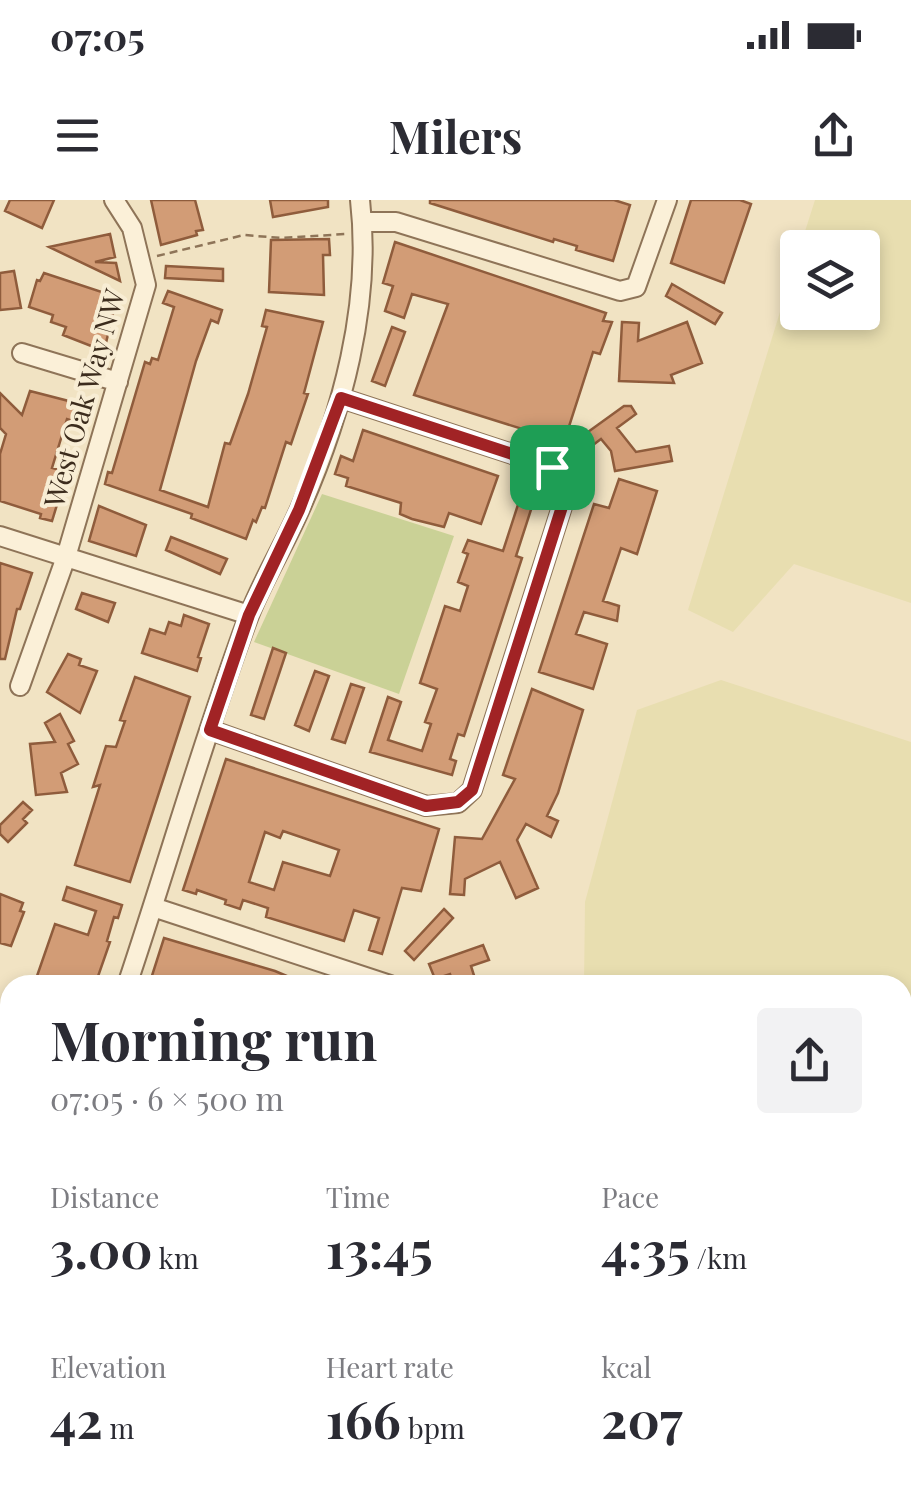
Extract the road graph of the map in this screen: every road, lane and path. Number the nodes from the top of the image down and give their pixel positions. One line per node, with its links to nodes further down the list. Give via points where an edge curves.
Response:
1 (114, 200): 5 (street, West Oak Way NW)
2 (360, 200): 4 (street)
3 (667, 200): 4 (street, via 636,286 620,291 396,222)
4 (363, 222): 5 (path, via 348,234 244,234); 8 (street)
5 (141, 260): 7 (street, West Oak Way NW, via 146,286)
6 (22, 352): 7 (street)
7 (118, 382): 10 (street, West Oak Way NW)
8 (341, 398): 11 (street, via 299,510); 13 (street, via 552,467 564,477 567,491 472,790 458,802 426,806)
9 (0, 536): 10 (street)
10 (66, 556): 11 (street); 12 (street, West Oak Way NW)
11 (249, 615): 13 (street)
12 (20, 686)
13 (210, 730): 14 (street)
14 (153, 908): 15 (street); 16 (street)
15 (130, 975)
16 (359, 975)

